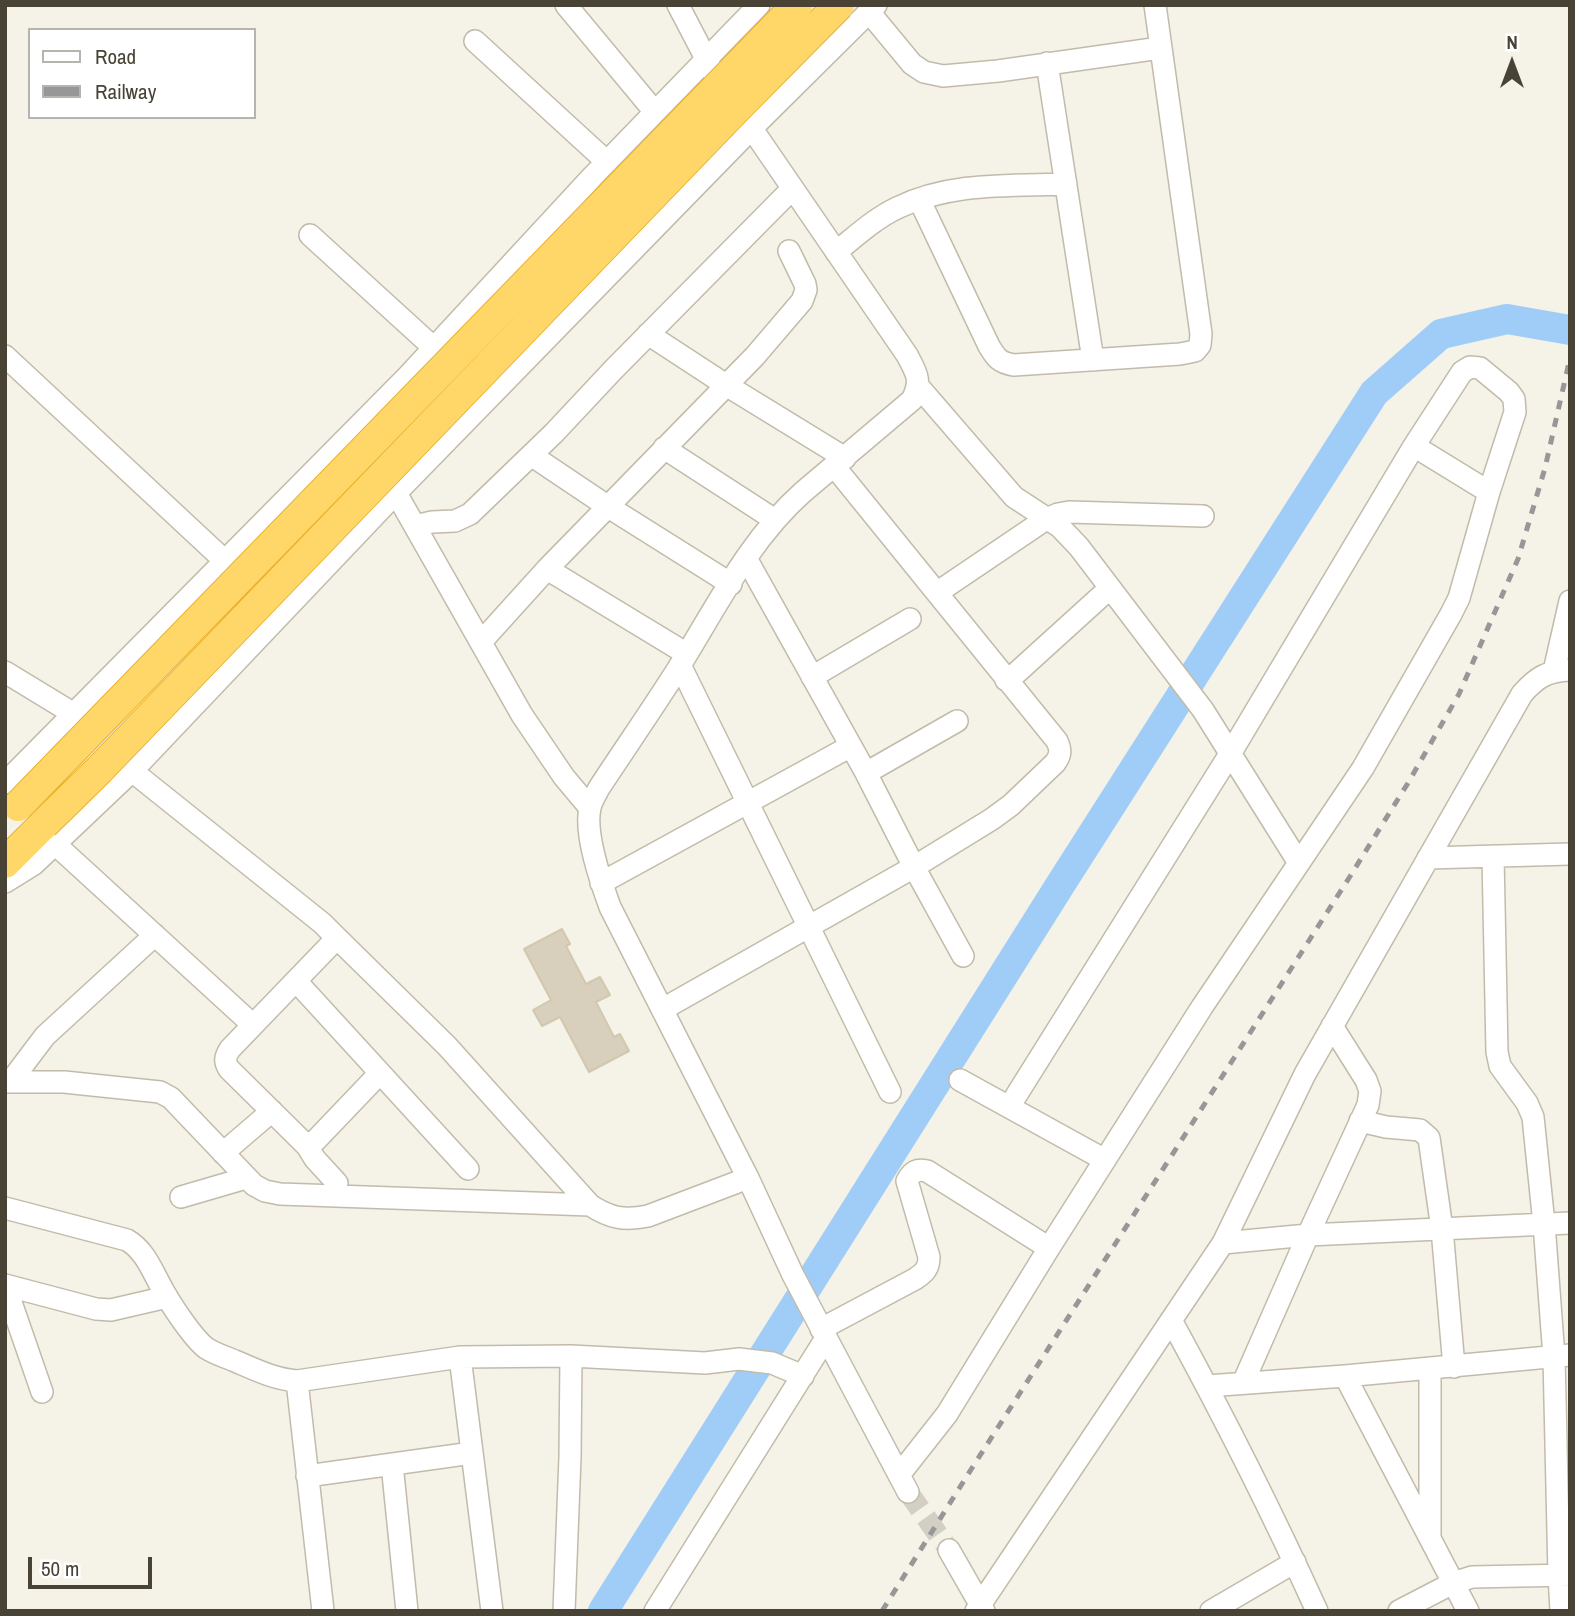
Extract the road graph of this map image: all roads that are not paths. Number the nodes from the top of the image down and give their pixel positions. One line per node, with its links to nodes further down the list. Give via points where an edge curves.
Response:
1 (566, 5): 12 (street)
2 (678, 5): 10 (street)
3 (759, 5): 10 (street)
4 (797, 5): 58 (highway, bridge)
5 (839, 5): 61 (highway, bridge, via 99,770)
6 (1155, 5): 9 (street)
7 (873, 9): 11 (street, via 912,64 924,72 943,76); 13 (street)
8 (475, 41): 14 (street)
9 (1160, 48): 11 (street); 24 (street, via 1200,345 1180,354)
10 (706, 59): 12 (street); 13 (street)
11 (1047, 63): 15 (street)
12 (655, 112): 14 (street)
13 (751, 129): 16 (street); 32 (street)
14 (607, 162): 22 (street)
15 (1066, 184): 17 (street, via 964,187); 24 (street)
16 (792, 189): 20 (street); 21 (street)
17 (919, 199): 20 (street, via 895,208); 24 (street, via 998,359 1014,365)
18 (310, 235): 22 (street)
19 (789, 251): 25 (street, via 805,284 804,297)
20 (836, 253): 26 (street, via 907,355)
21 (648, 334): 25 (street); 29 (street)
22 (434, 348): 39 (street)
23 (5, 356): 39 (street)
24 (1093, 360)
25 (726, 385): 28 (street); 30 (street)
26 (919, 387): 30 (street, via 912,400); 35 (street, via 1014,497)
27 (1414, 446): 31 (street); 31 (street, via 1462,372 1480,368 1509,392 1515,412); 55 (street)
28 (664, 448): 33 (street); 36 (street)
29 (531, 455): 33 (street); 37 (street, via 470,514 455,521)
30 (840, 462): 36 (street); 43 (street)
31 (1489, 492): 66 (street, via 1451,614 1374,750)
32 (396, 493): 37 (street); 56 (street)
33 (607, 506): 40 (street); 41 (street)
34 (1203, 516): 35 (street, via 1069,512)
35 (1046, 519): 42 (street, via 1069,535); 43 (street)
36 (775, 520): 38 (street)
37 (415, 526): 46 (street)
38 (746, 558): 41 (street); 50 (street)
39 (225, 561): 52 (street)
40 (547, 569): 46 (street); 47 (street)
41 (731, 584): 47 (street)
42 (1110, 588): 51 (street); 55 (street, via 1196,700)
43 (938, 592): 51 (street)
44 (1570, 601): 48 (street)
45 (911, 620): 50 (street)
46 (481, 642): 60 (street, via 522,715)
47 (684, 660): 59 (street); 60 (street)
48 (1562, 670): 64 (street, via 1535,680 1522,694)
49 (5, 672): 52 (street)
50 (812, 677): 54 (street)
51 (1006, 680): 67 (street, via 1057,741 1060,756 1011,805)
52 (74, 714): 58 (street)
53 (957, 722): 57 (street)
54 (851, 746): 57 (street); 59 (street)
55 (1230, 754): 66 (street); 82 (street)
56 (132, 771): 61 (street); 72 (street)
57 (866, 773): 67 (street)
58 (10, 803)
59 (747, 804): 69 (street); 70 (street)
60 (590, 808): 69 (street, via 588,829)
61 (50, 834): 65 (highway); 68 (street, via 34,864); 71 (street)
62 (1570, 854): 63 (street)
63 (1493, 856): 64 (street); 96 (street, via 1497,1052 1500,1066 1533,1118)
64 (1428, 858): 77 (street)
65 (5, 863)
66 (1299, 863): 87 (street)
67 (914, 867): 70 (street); 73 (street)
68 (5, 882)
69 (601, 883): 75 (street)
70 (808, 927): 75 (street); 81 (street)
71 (155, 935): 76 (street); 80 (street, via 46,1037)
72 (337, 938): 74 (street); 93 (street, via 447,1046)
73 (963, 956)
74 (296, 981): 76 (street); 78 (street)
75 (663, 1009): 90 (street)
76 (253, 1025): 83 (street, via 230,1049 225,1062)
77 (1332, 1027): 84 (street, via 1370,1091); 99 (street)
78 (380, 1073): 85 (street); 88 (street)
79 (960, 1080): 82 (street)
80 (8, 1082): 86 (street, via 64,1082 160,1092)
81 (890, 1092)
82 (1009, 1107): 87 (street)
83 (272, 1111): 85 (street); 86 (street)
84 (1360, 1121): 97 (street, via 1420,1130 1429,1138); 98 (street)
85 (307, 1146): 91 (street)
86 (223, 1153): 89 (street)
87 (1105, 1160): 100 (street)
88 (468, 1169)
89 (246, 1178): 92 (street); 93 (street, via 265,1191 280,1194)
90 (748, 1178): 93 (street, via 631,1219 605,1215); 104 (street)
91 (337, 1183)
92 (181, 1196)
93 (590, 1205)
94 (5, 1208): 102 (street, via 127,1240 142,1253)
95 (1570, 1223): 96 (street)
96 (1544, 1224): 97 (street); 106 (street)
97 (1442, 1230): 98 (street); 108 (street)
98 (1308, 1235): 99 (street); 113 (street)
99 (1223, 1243): 103 (street)
100 (1049, 1248): 104 (street, via 918,1169 907,1181 929,1266 915,1279); 104 (street, via 904,1484)
101 (5, 1285): 102 (street, via 96,1309); 115 (street)
102 (167, 1297): 112 (street, via 206,1348 270,1376)
103 (1171, 1320): 114 (street); 124 (street)
104 (820, 1326): 110 (street)
105 (571, 1356): 107 (street); 110 (street, via 705,1363 739,1359 772,1363); 128 (street)
106 (1562, 1356): 108 (street); 122 (street)
107 (460, 1357): 112 (street); 116 (street)
108 (1454, 1367): 109 (street)
109 (1430, 1369): 111 (street); 119 (street)
110 (803, 1376): 129 (street)
111 (1345, 1376): 113 (street); 119 (street)
112 (297, 1381): 118 (street)
113 (1244, 1384): 114 (street)
114 (1207, 1386): 121 (street)
115 (42, 1391)
116 (472, 1453): 117 (street); 127 (street)
117 (392, 1464): 118 (street); 126 (street)
118 (307, 1476): 125 (street)
119 (1430, 1539): 123 (street)
120 (949, 1550): 124 (street)
121 (1295, 1562): 130 (street); 131 (street)
122 (1564, 1575): 123 (street, via 1472,1577); 134 (street)
123 (1453, 1583): 132 (street); 133 (street)
124 (980, 1608)
125 (323, 1611)
126 (407, 1611)
127 (492, 1611)
128 (564, 1611)
129 (655, 1611)
130 (1211, 1611)
131 (1317, 1611)
132 (1399, 1611)
133 (1468, 1611)
134 (1561, 1611)

